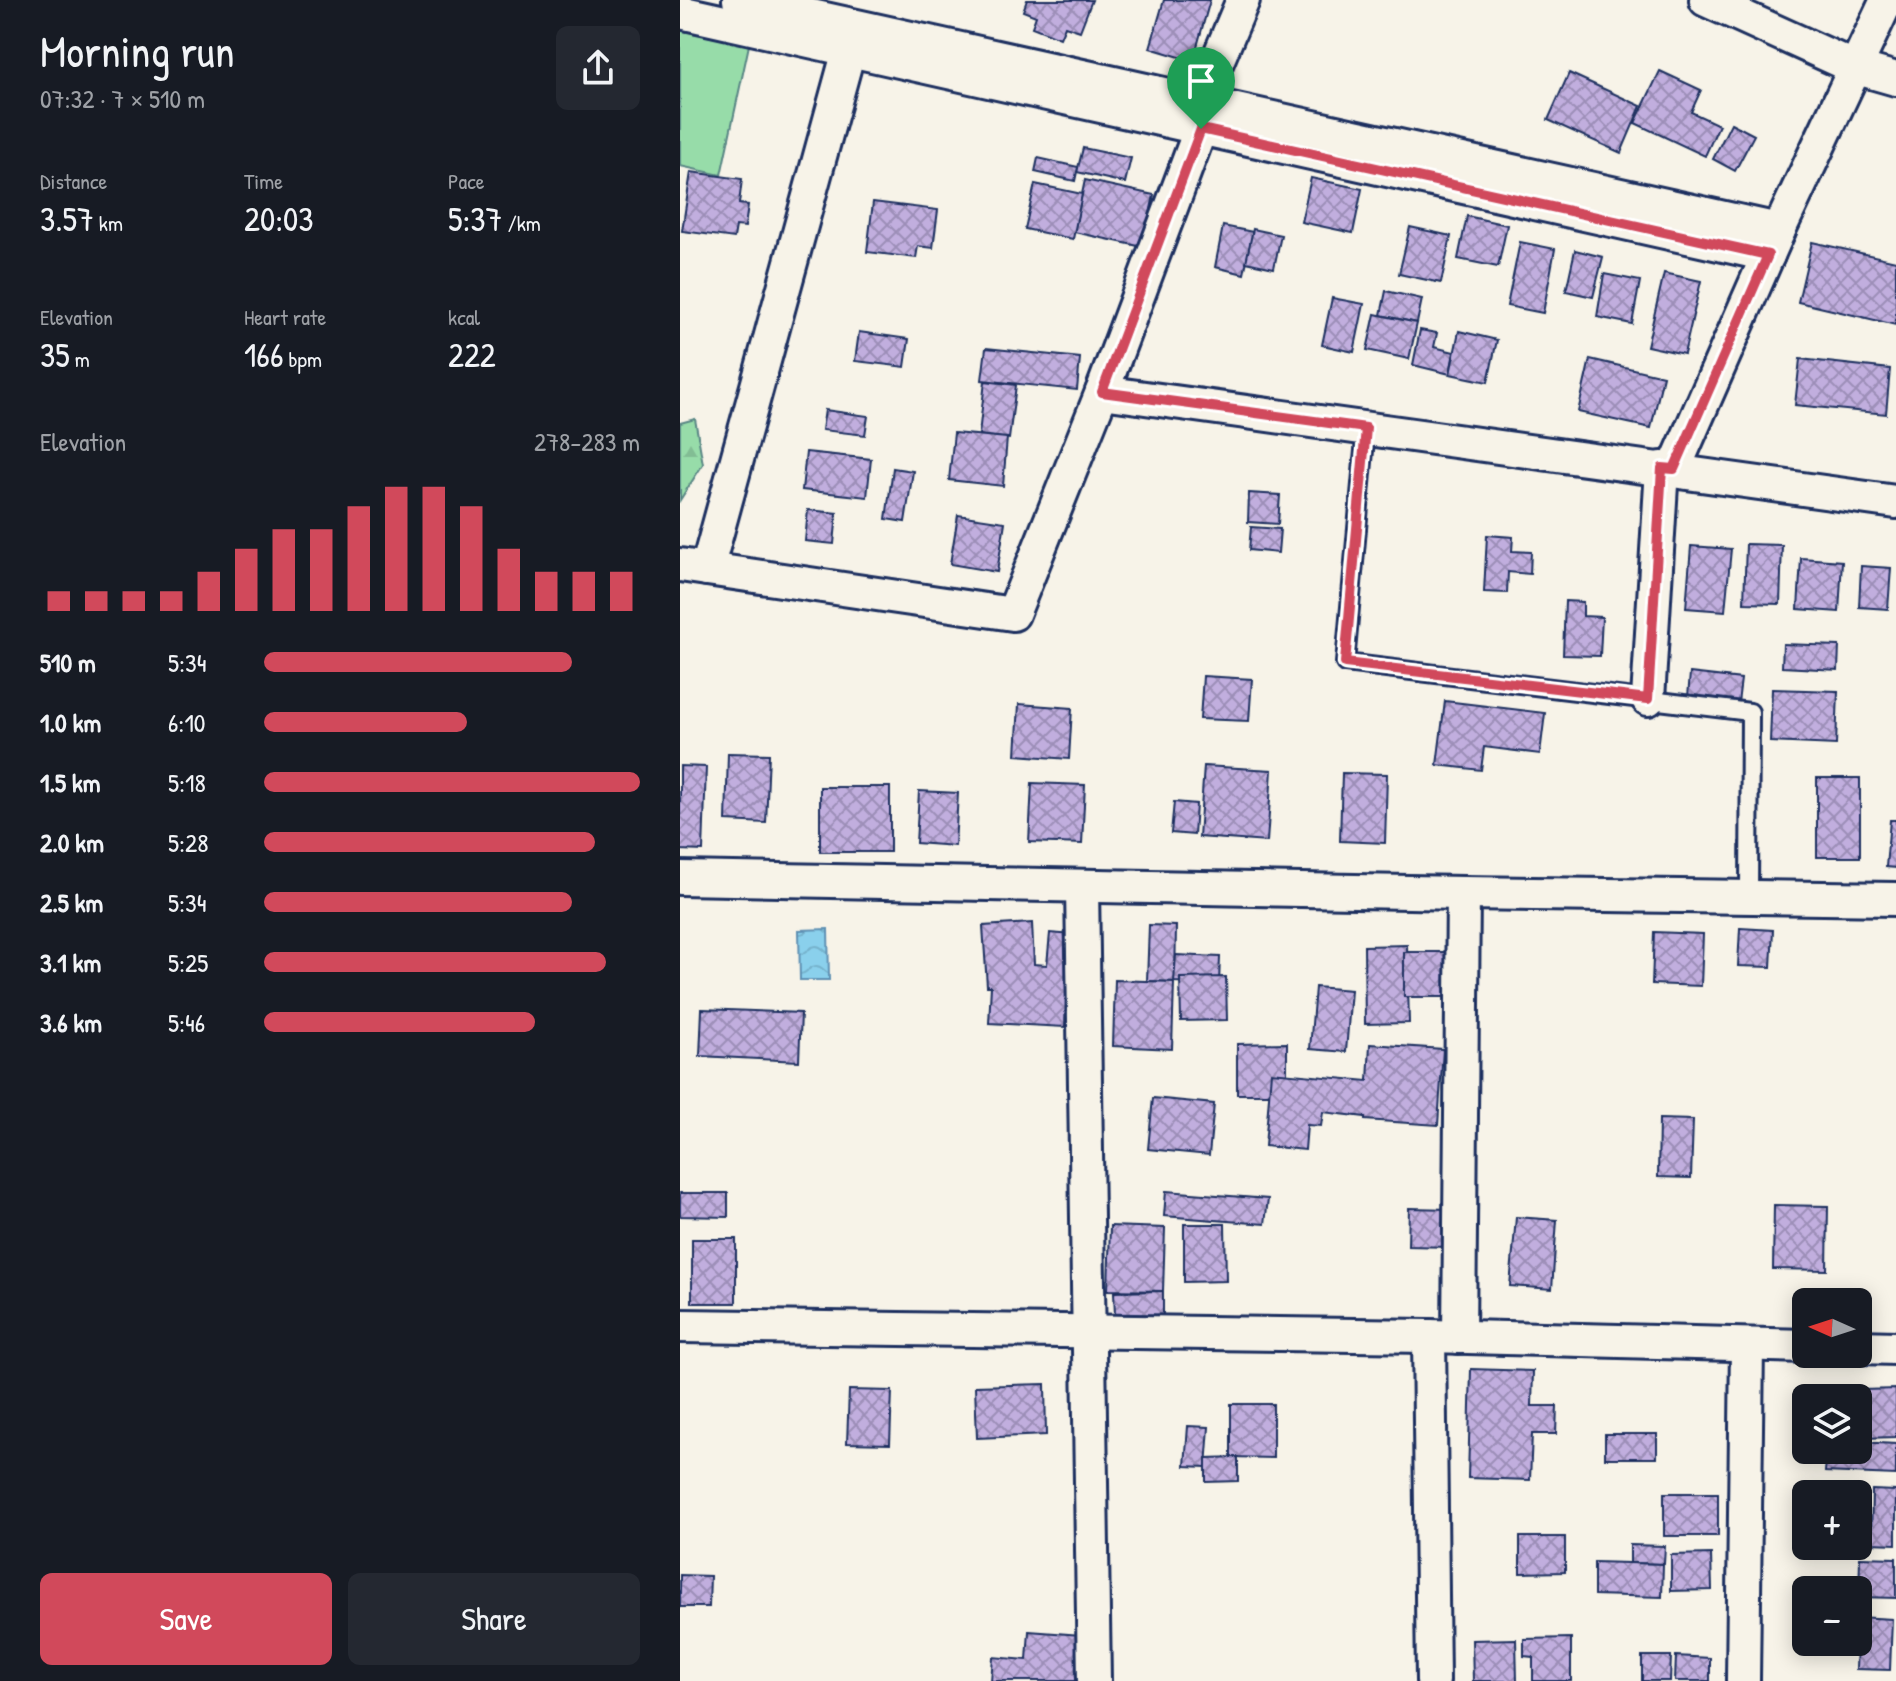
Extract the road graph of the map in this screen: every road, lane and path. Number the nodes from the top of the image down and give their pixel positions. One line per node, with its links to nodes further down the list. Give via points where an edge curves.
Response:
1 (739, 0): 7 (street)
2 (1243, 0): 10 (street, via 1211,76)
3 (1265, 0): 10 (street, via 1230,83)
4 (1706, 0): 8 (street)
5 (1887, 0): 8 (street)
6 (680, 12): 7 (street)
7 (852, 38): 10 (street); 16 (street)
8 (1854, 67): 9 (street); 11 (street)
9 (1896, 79)
10 (1208, 109): 11 (street); 12 (street)
11 (1773, 243): 14 (street)
12 (1102, 392): 13 (street); 16 (street, via 1013,614)
13 (1366, 428): 14 (street); 17 (lane, via 1345,663)
14 (1668, 469): 15 (street); 17 (street)
15 (1896, 502)
16 (693, 567)
17 (1648, 699): 21 (lane, via 1750,712)
18 (680, 878): 19 (street)
19 (1082, 887): 20 (street); 24 (street)
20 (1463, 893): 21 (street); 25 (street)
21 (1749, 896): 22 (street)
22 (1896, 899)
23 (680, 1326): 24 (street)
24 (1090, 1331): 25 (street); 30 (street)
25 (1444, 1336): 26 (street); 31 (street)
26 (1747, 1345): 27 (street); 32 (street)
27 (1792, 1346)
28 (1872, 1347): 29 (street)
29 (1896, 1348)
30 (1094, 1681)
31 (1433, 1681)
32 (1743, 1681)

